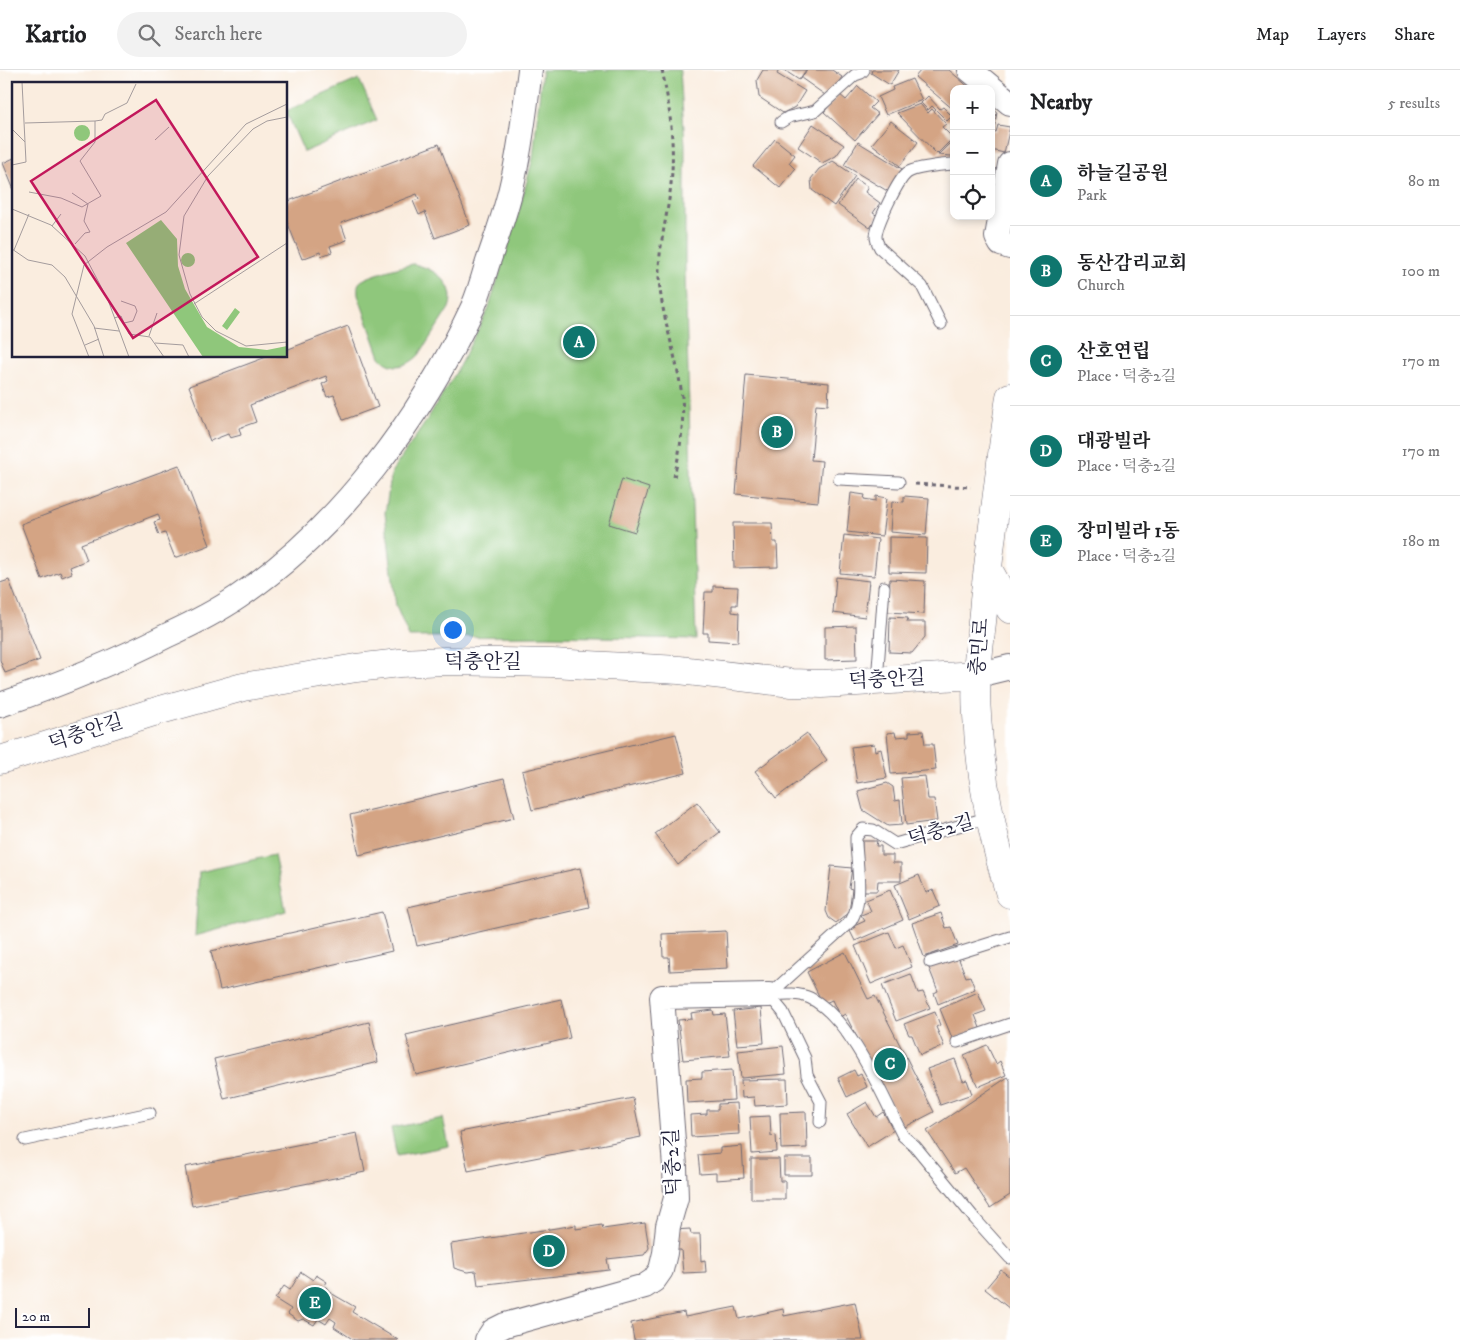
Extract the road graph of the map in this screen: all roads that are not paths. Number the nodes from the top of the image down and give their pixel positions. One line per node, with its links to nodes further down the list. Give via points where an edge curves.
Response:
1 (530, 70): 19 (street, via 513,182 474,304 442,369 355,492 325,525 266,578 236,599 138,650 66,682)
2 (864, 70): 5 (lane, via 816,110)
3 (970, 70): 4 (street)
4 (1010, 103)
5 (781, 122)
6 (1010, 164): 8 (street, via 1002,187 997,237 1001,244)
7 (950, 165): 9 (lane, via 906,174 887,206 876,236 880,248 922,286)
8 (1010, 247)
9 (941, 324)
10 (1010, 397): 13 (street, 충민로)
11 (839, 479): 12 (lane)
12 (899, 482)
13 (988, 569): 15 (street); 17 (street, 충민로)
14 (884, 587): 18 (lane)
15 (1010, 609)
16 (1010, 667): 17 (street)
17 (977, 675): 18 (street, 덕충안길); 21 (street, 충민로, via 976,714)
18 (877, 681): 20 (street, 덕충안길, via 792,683 679,670 552,663 400,663 243,687)
19 (0, 705)
20 (0, 760)
21 (990, 817): 22 (street, 충민로); 25 (lane, 덕충2길, via 895,844 873,830 863,829 856,837 858,896 855,914)
22 (1010, 894)
23 (1010, 937): 24 (lane)
24 (930, 962)
25 (769, 996): 29 (lane, via 783,1012 805,1058 807,1076 821,1102); 31 (lane, 덕충2길, via 791,994 809,998 835,1018 849,1034 903,1136); 32 (street, 덕충2길, via 662,997 676,1198 658,1276 650,1284 638,1288 505,1325)
26 (1010, 1024): 27 (lane)
27 (957, 1042)
28 (150, 1113): 30 (lane)
29 (820, 1122)
30 (25, 1140)
31 (1010, 1258)
32 (487, 1340)

